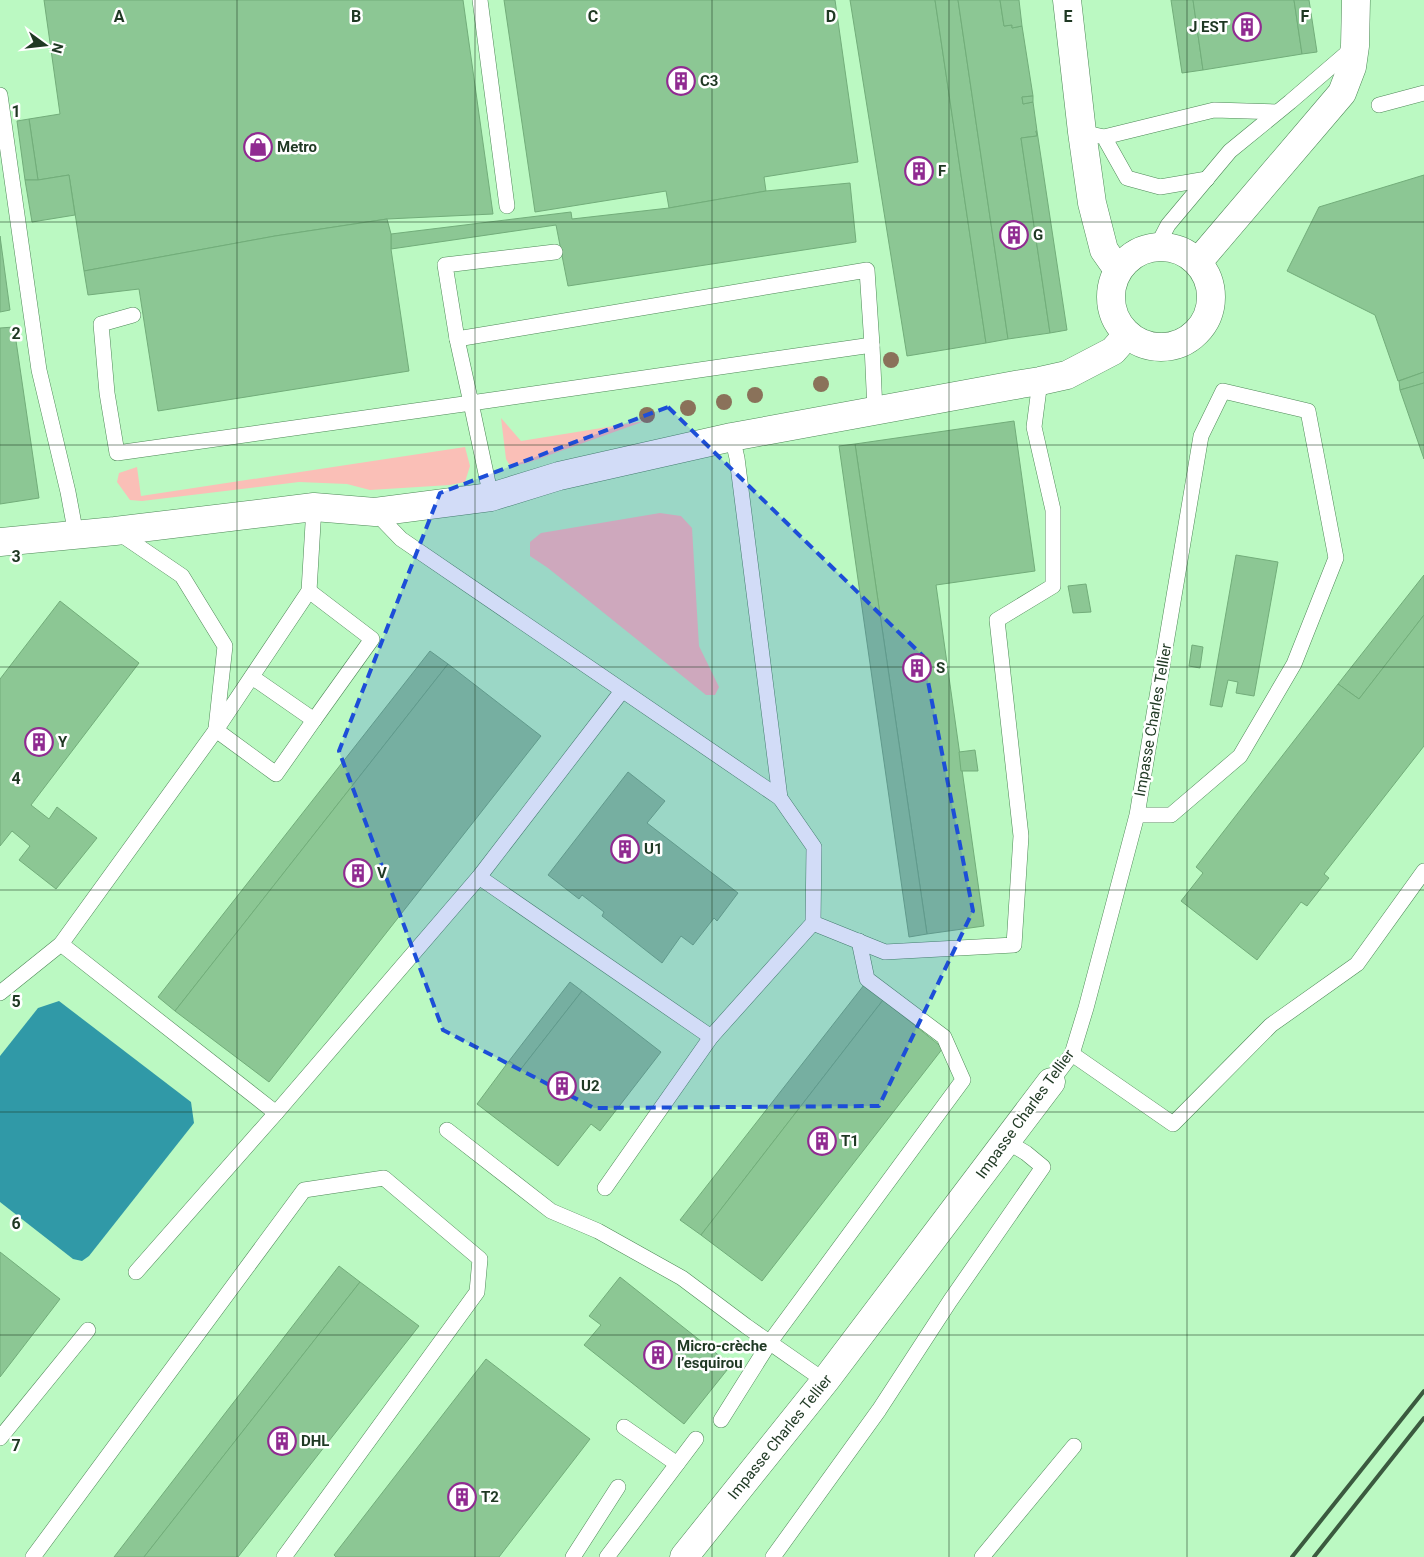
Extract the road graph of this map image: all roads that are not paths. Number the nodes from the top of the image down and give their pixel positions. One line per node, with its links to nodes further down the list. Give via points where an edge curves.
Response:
1 (480, 0): 11 (lane)
2 (1067, 0): 9 (street)
3 (1356, 0): 4 (street)
4 (1356, 46): 8 (lane); 14 (street, via 1342,93)
5 (1424, 93): 7 (lane)
6 (0, 95): 28 (lane, via 39,370)
7 (1379, 105)
8 (1277, 112): 9 (lane, via 1214,110); 10 (lane, via 1230,151)
9 (1093, 134): 10 (lane, via 1127,178 1160,187); 15 (street, via 1092,202 1104,250)
10 (1206, 180): 12 (lane, via 1168,225)
11 (507, 206)
12 (1157, 246): 14 (street, via 1179,249); 15 (street, via 1135,254)
13 (555, 252): 18 (lane, via 444,264)
14 (1198, 262): 17 (street, via 1210,284 1210,310 1198,332 1176,345 1150,346)
15 (1118, 270): 17 (street, via 1111,292 1114,315)
16 (133, 315): 21 (lane, via 101,324 107,393 117,453)
17 (1127, 335): 20 (street, via 1113,351 1067,375)
18 (456, 339): 19 (lane, via 867,270); 21 (lane)
19 (872, 345): 21 (lane); 22 (lane)
20 (1040, 382): 22 (street); 40 (lane, via 1034,427 1053,510 1053,586 997,620 1021,836 1014,945 885,952)
21 (471, 403): 24 (lane)
22 (875, 411): 23 (street)
23 (732, 437): 24 (street, via 559,476); 35 (lane)
24 (491, 497): 26 (street)
25 (314, 507): 26 (street); 27 (street); 30 (lane)
26 (375, 512): 32 (lane, via 401,539)
27 (115, 530): 28 (street); 34 (lane, via 182,576 225,646)
28 (76, 535): 29 (street)
29 (0, 542)
30 (309, 591): 31 (lane); 33 (lane, via 372,639)
31 (252, 676): 33 (lane); 34 (lane)
32 (622, 691): 35 (lane); 38 (lane)
33 (314, 720): 34 (lane, via 276,774)
34 (216, 730): 41 (lane)
35 (780, 798): 39 (lane, via 814,847)
36 (1137, 815): 36 (lane, Impasse Charles Tellier, via 1171,816 1240,756 1294,664 1336,558 1308,410 1224,391 1201,436); 44 (lane, Impasse Charles Tellier)
37 (1424, 871): 44 (lane, via 1357,964 1271,1025 1173,1124)
38 (479, 877): 43 (lane); 46 (lane)
39 (814, 923): 40 (lane); 43 (lane)
40 (859, 941): 52 (lane, via 867,979 944,1036 962,1080)
41 (61, 944): 42 (lane); 46 (lane)
42 (0, 993)
43 (711, 1037): 49 (lane)
44 (1072, 1054): 45 (lane, Impasse Charles Tellier)
45 (1051, 1082): 48 (street, Impasse Charles Tellier)
46 (276, 1113): 50 (lane)
47 (447, 1130): 52 (lane, via 551,1211 598,1231 682,1278)
48 (1006, 1141): 53 (street, Impasse Charles Tellier); 66 (lane, via 1043,1167 879,1410)
49 (605, 1188)
50 (136, 1272)
51 (88, 1330): 56 (lane)
52 (770, 1342): 53 (lane); 54 (lane)
53 (826, 1381): 65 (street, Impasse Charles Tellier)
54 (721, 1420)
55 (624, 1427): 59 (lane)
56 (0, 1438)
57 (696, 1439): 59 (lane)
58 (1074, 1446): 67 (lane)
59 (677, 1464): 64 (lane)
60 (618, 1487): 63 (lane)
61 (33, 1557): 62 (lane, via 304,1190 384,1178 480,1259 477,1292)
62 (284, 1557)
63 (573, 1557)
64 (607, 1557)
65 (684, 1557)
66 (773, 1557)
67 (982, 1557)

